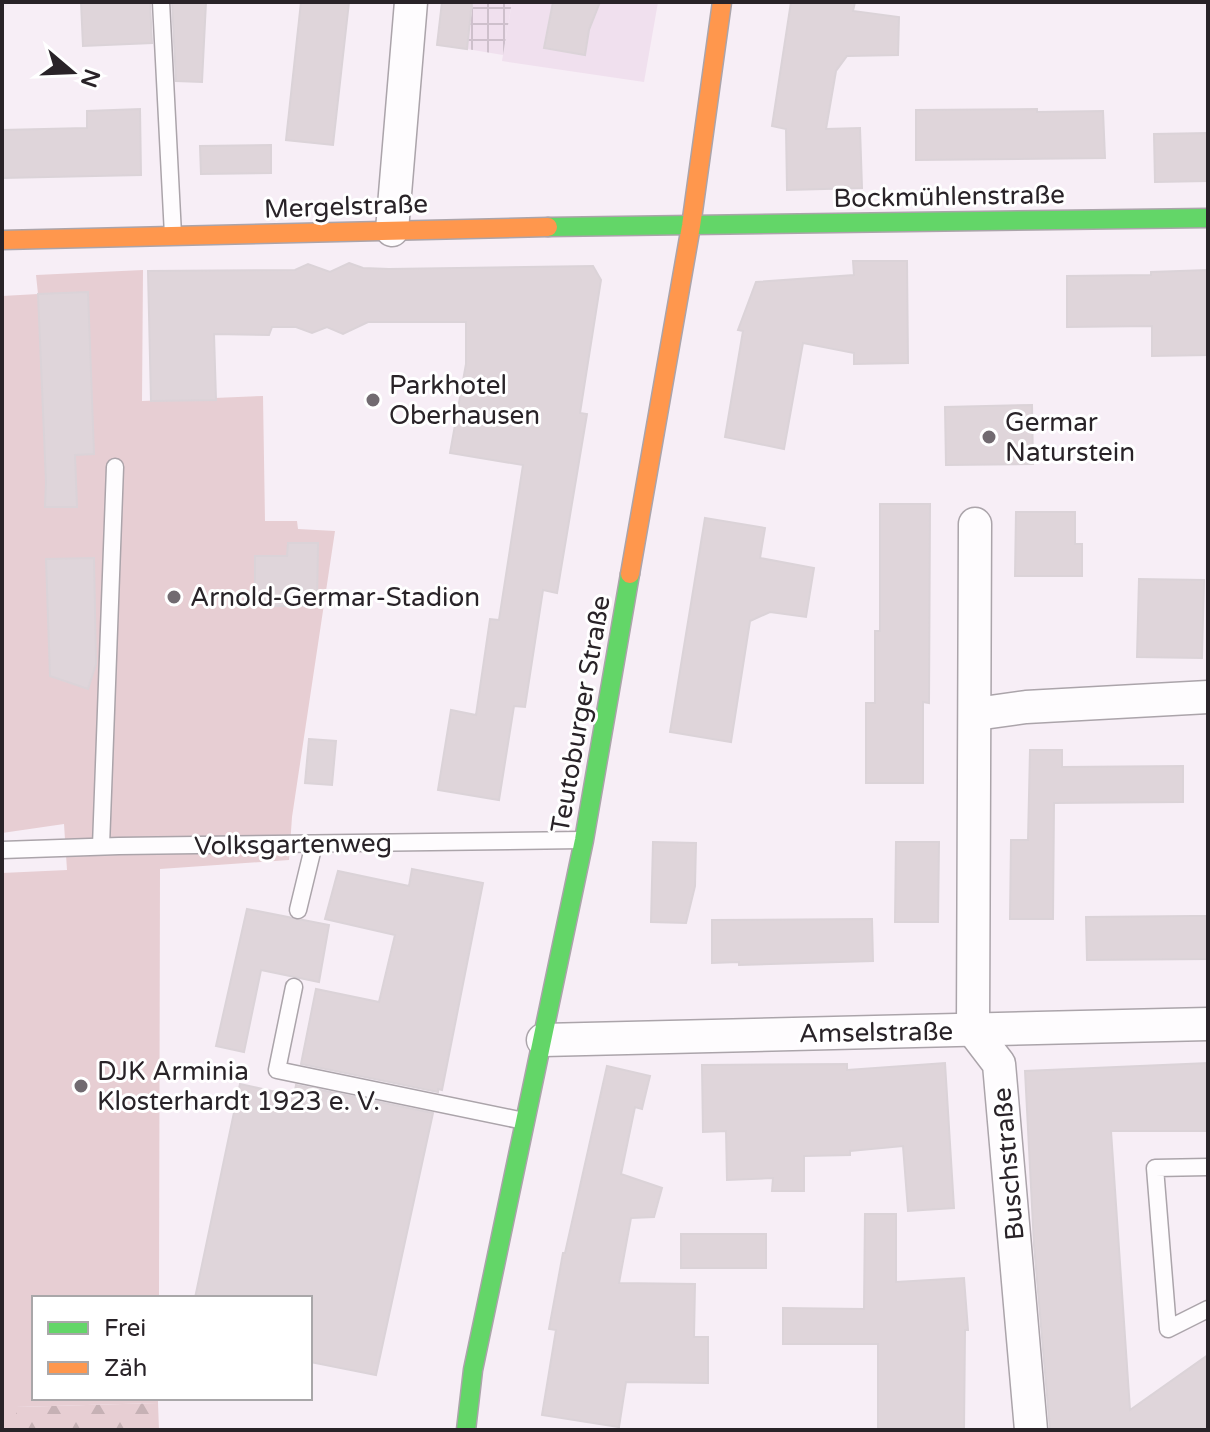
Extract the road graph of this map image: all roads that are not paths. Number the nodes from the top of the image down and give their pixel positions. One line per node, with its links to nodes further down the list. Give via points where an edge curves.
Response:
1 (161, 2): 7 (lane)
2 (411, 2): 6 (street)
3 (722, 2): 5 (main road, Teutoburger Straße)
4 (1208, 218): 5 (main road, Bockmühlenstraße)
5 (691, 226): 6 (main road, Mergelstraße); 13 (main road, Teutoburger Straße)
6 (392, 230): 7 (main road, Mergelstraße)
7 (173, 236): 8 (main road, Mergelstraße)
8 (2, 240)
9 (115, 467): 15 (lane)
10 (975, 524): 12 (street)
11 (1208, 697): 12 (street)
12 (976, 714): 20 (street)
13 (584, 840): 14 (lane, Volksgartenweg); 21 (main road, Teutoburger Straße)
14 (314, 844): 15 (lane, Volksgartenweg); 17 (lane)
15 (101, 846): 16 (lane, Volksgartenweg)
16 (2, 850)
17 (298, 910)
18 (294, 987): 22 (lane, via 277,1070)
19 (1208, 1024): 20 (street, Amselstraße)
20 (973, 1030): 21 (street, Amselstraße); 26 (street, Buschstraße, via 999,1064)
21 (543, 1040): 22 (main road, Teutoburger Straße)
22 (525, 1121): 25 (main road, Teutoburger Straße, via 473,1370)
23 (1208, 1167): 24 (lane, via 1155,1168 1168,1329)
24 (1208, 1309)
25 (466, 1430)
26 (1031, 1430)

